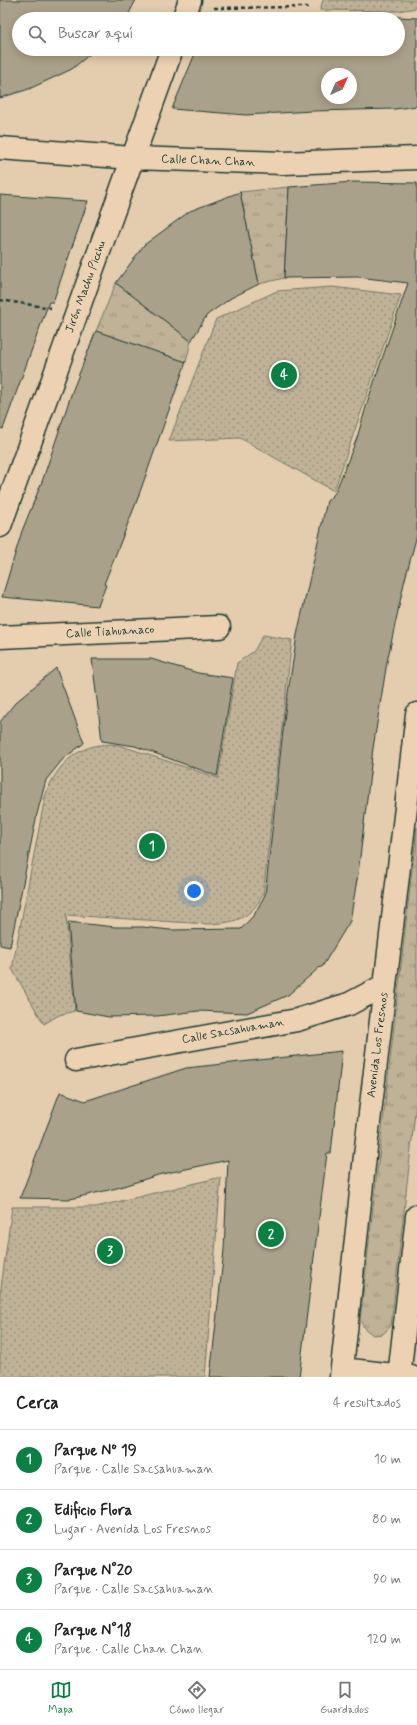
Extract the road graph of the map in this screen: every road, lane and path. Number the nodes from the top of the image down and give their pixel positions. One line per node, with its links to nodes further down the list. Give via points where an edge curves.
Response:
1 (308, 7): 2 (path)
2 (187, 9)
3 (169, 56): 5 (street, Jirón Machu Picchu)
4 (0, 148): 5 (street, Calle Chan Chan)
5 (133, 158): 6 (street, Calle Chan Chan, via 283,163); 8 (street, Jirón Machu Picchu)
6 (417, 158)
7 (0, 300): 8 (path, via 46,307)
8 (76, 315): 9 (street, Jirón Machu Picchu)
9 (0, 526)
10 (219, 627): 11 (street, Calle Tiahuanaco)
11 (0, 637)
12 (417, 714): 13 (street, Avenida Los Fresnos)
13 (385, 985): 14 (street, Calle Sacsahuaman, via 349,1004 297,1020); 16 (street, Avenida Los Fresnos)
14 (76, 1060)
15 (417, 1216): 17 (street)
16 (342, 1373): 17 (street)
17 (403, 1376)

